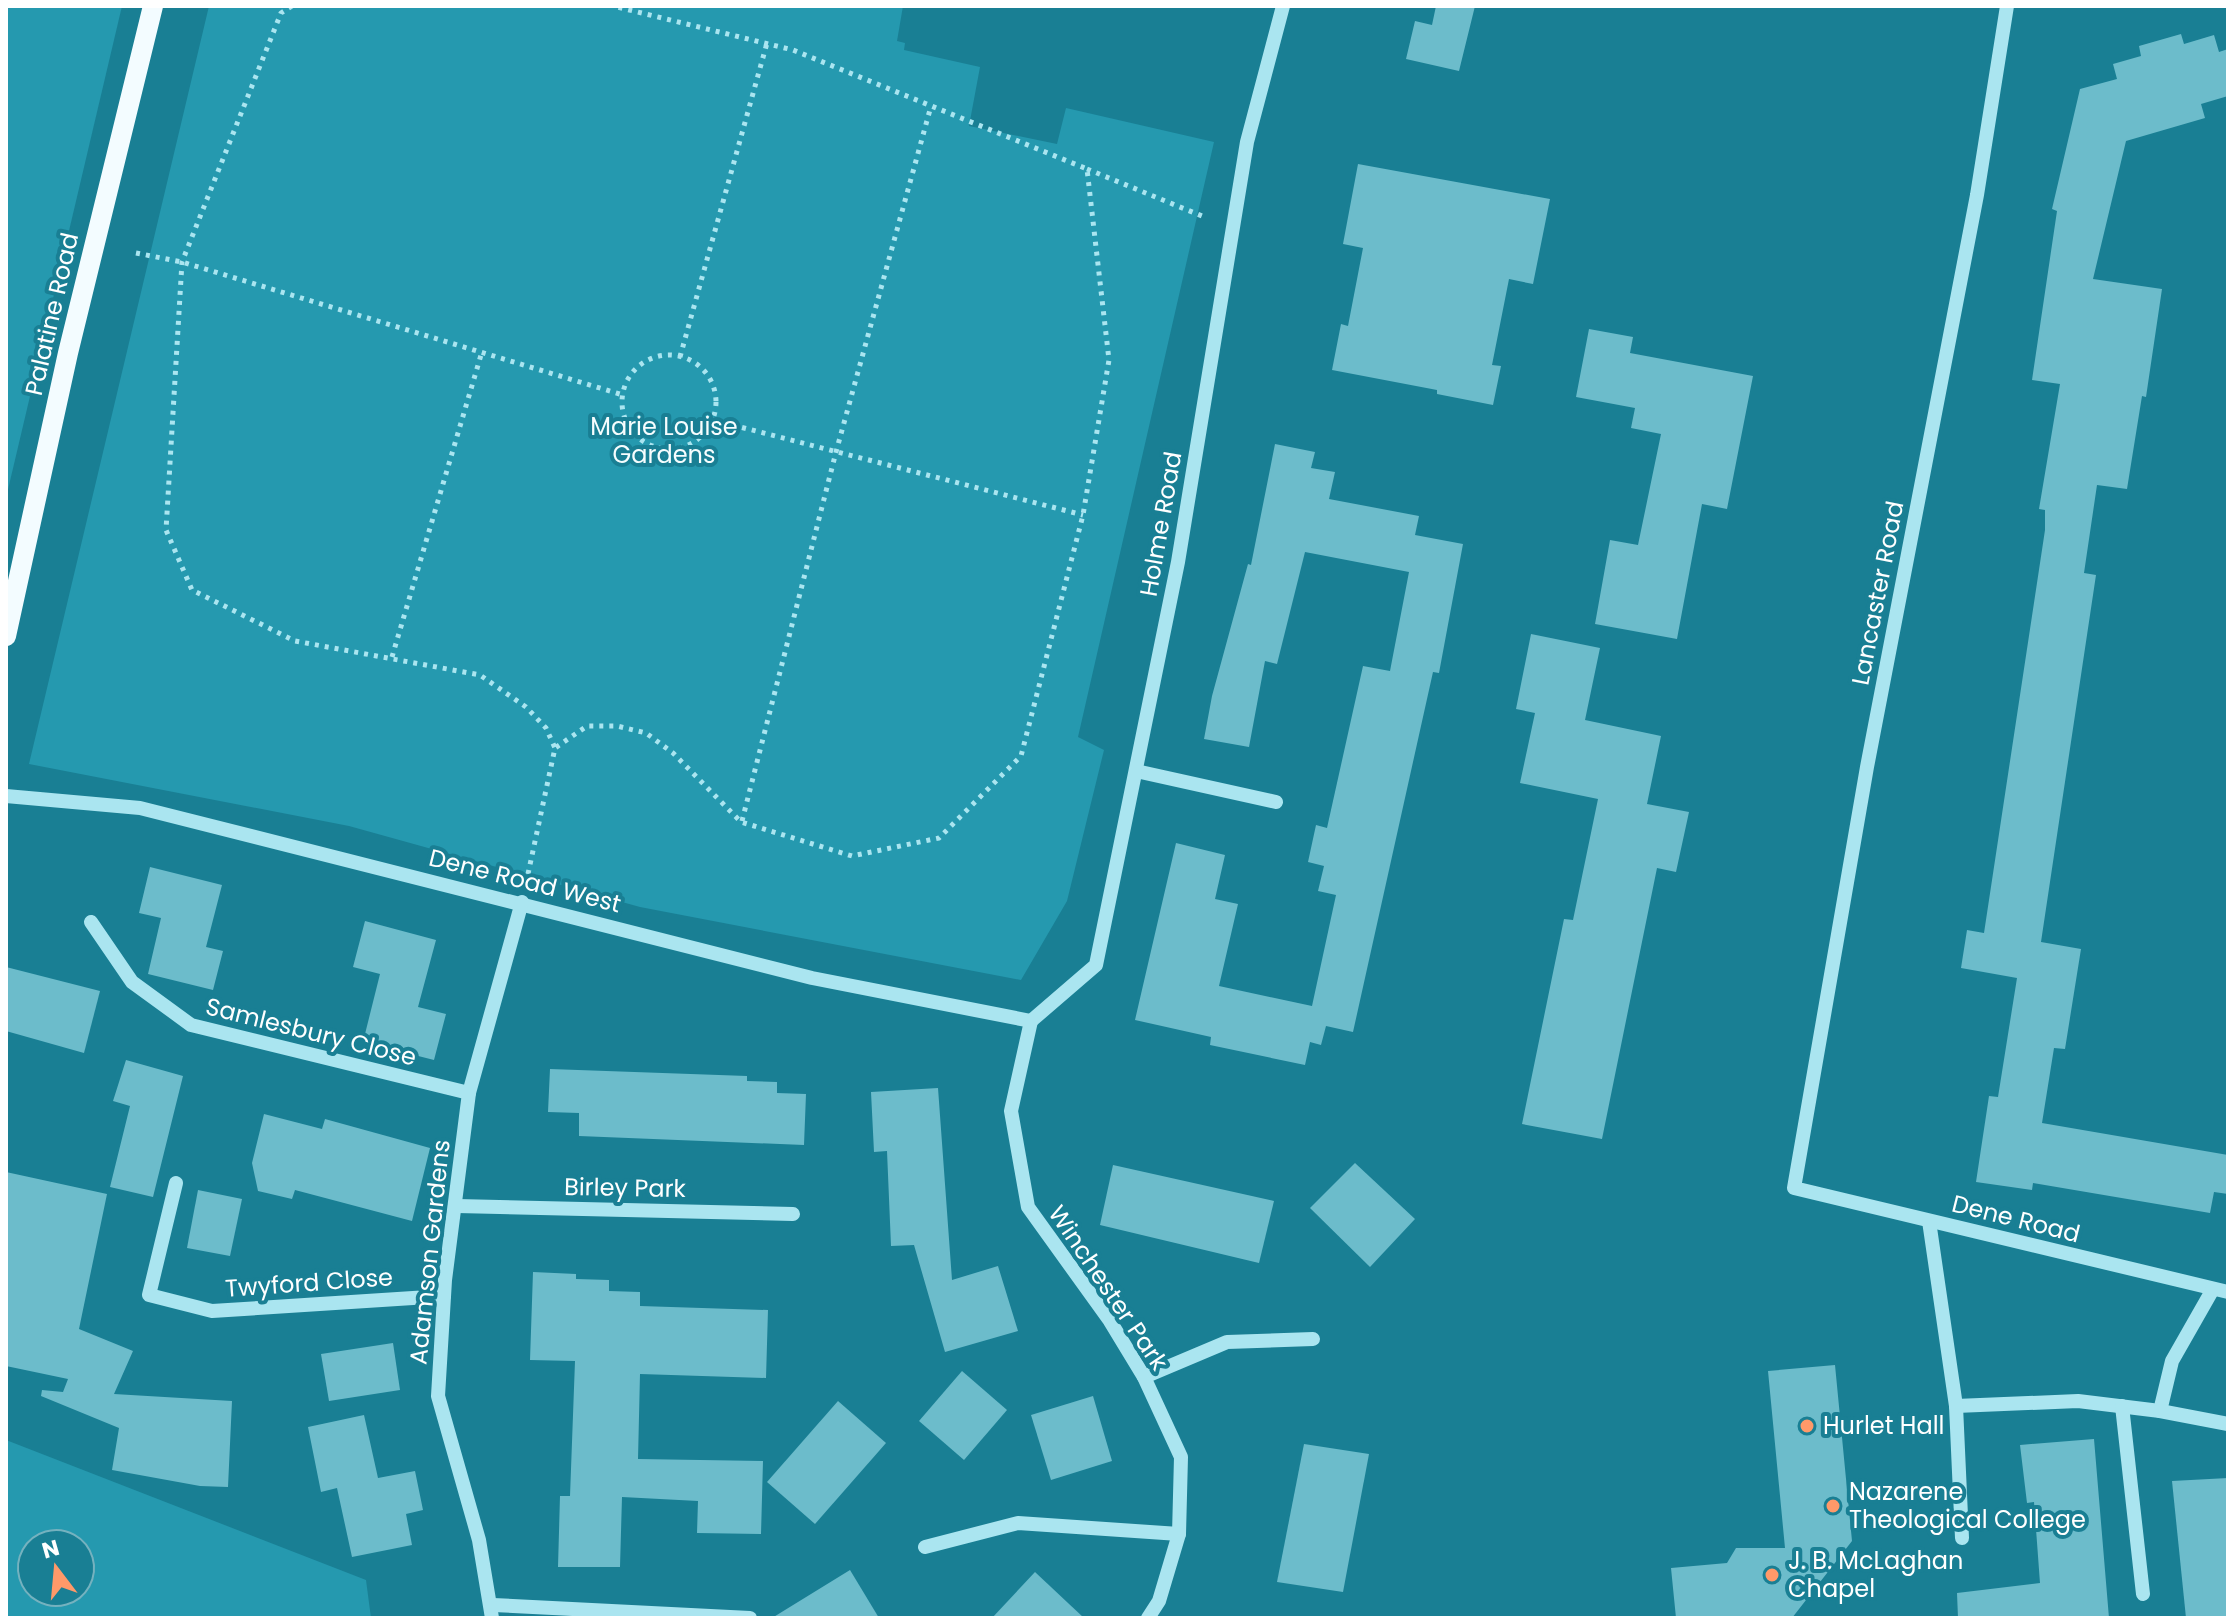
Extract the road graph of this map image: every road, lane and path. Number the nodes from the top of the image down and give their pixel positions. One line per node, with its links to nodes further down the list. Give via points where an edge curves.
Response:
1 (153, 6): 18 (main road, Palatine Road)
2 (292, 6): 11 (path, via 281,13)
3 (613, 6): 6 (path)
4 (1283, 6): 9 (street, Holme Road, via 1247,142)
5 (2007, 6): 30 (street, Lancaster Road)
6 (767, 43): 7 (path); 13 (path)
7 (931, 106): 8 (path); 16 (path)
8 (1087, 169): 9 (path); 17 (path, via 1109,360)
9 (1233, 229): 21 (street, Holme Road, via 1178,562)
10 (136, 253): 11 (path)
11 (182, 262): 12 (path); 19 (path, via 166,530 192,590 295,641)
12 (481, 355): 14 (path); 19 (path)
13 (680, 357): 14 (path, via 665,355 637,367); 15 (path, via 707,374 714,388)
14 (623, 395): 15 (path, via 623,410 637,437 664,449 693,443)
15 (713, 420): 16 (path)
16 (836, 452): 17 (path); 24 (path)
17 (1083, 515): 24 (path, via 1021,756 939,838 852,856)
18 (6, 636)
19 (392, 657): 20 (path, via 480,675 526,707 546,728)
20 (555, 748): 24 (path, via 587,726 646,733); 25 (path)
21 (1136, 771): 23 (street); 27 (street, Holme Road, via 1096,965)
22 (6, 796): 25 (street, Dene Road West, via 140,808)
23 (1276, 802)
24 (741, 822)
25 (522, 902): 27 (street, Dene Road West, via 812,978); 28 (street, Adamson Gardens)
26 (91, 922): 28 (street, Samlesbury Close, via 132,982 191,1025)
27 (1031, 1021): 38 (street, Winchester Park, via 1011,1111 1028,1207)
28 (469, 1093): 31 (street, Adamson Gardens)
29 (176, 1183): 36 (street, Twyford Close, via 149,1295 212,1311)
30 (1794, 1188): 33 (street, Dene Road)
31 (457, 1206): 32 (street, Birley Park); 36 (street, Adamson Gardens)
32 (793, 1214)
33 (1929, 1221): 34 (street, Dene Road); 39 (street)
34 (2213, 1289): 35 (street, Dene Road); 41 (street, via 2172,1361)
35 (2228, 1292)
36 (444, 1296): 47 (street, Adamson Gardens, via 438,1396 479,1540)
37 (1313, 1339): 38 (street, via 1227,1342)
38 (1144, 1377): 43 (street, Winchester Park, via 1181,1457)
39 (1956, 1406): 40 (street, via 2078,1401); 44 (street)
40 (2122, 1406): 41 (street); 46 (street)
41 (2160, 1411): 42 (street)
42 (2228, 1424)
43 (1179, 1534): 45 (street, via 1018,1523); 49 (street, Winchester Park, via 1159,1601)
44 (1962, 1538)
45 (925, 1547)
46 (2143, 1594)
47 (492, 1612): 48 (street, Adamson Gardens)
48 (750, 1618)
49 (1148, 1618)

